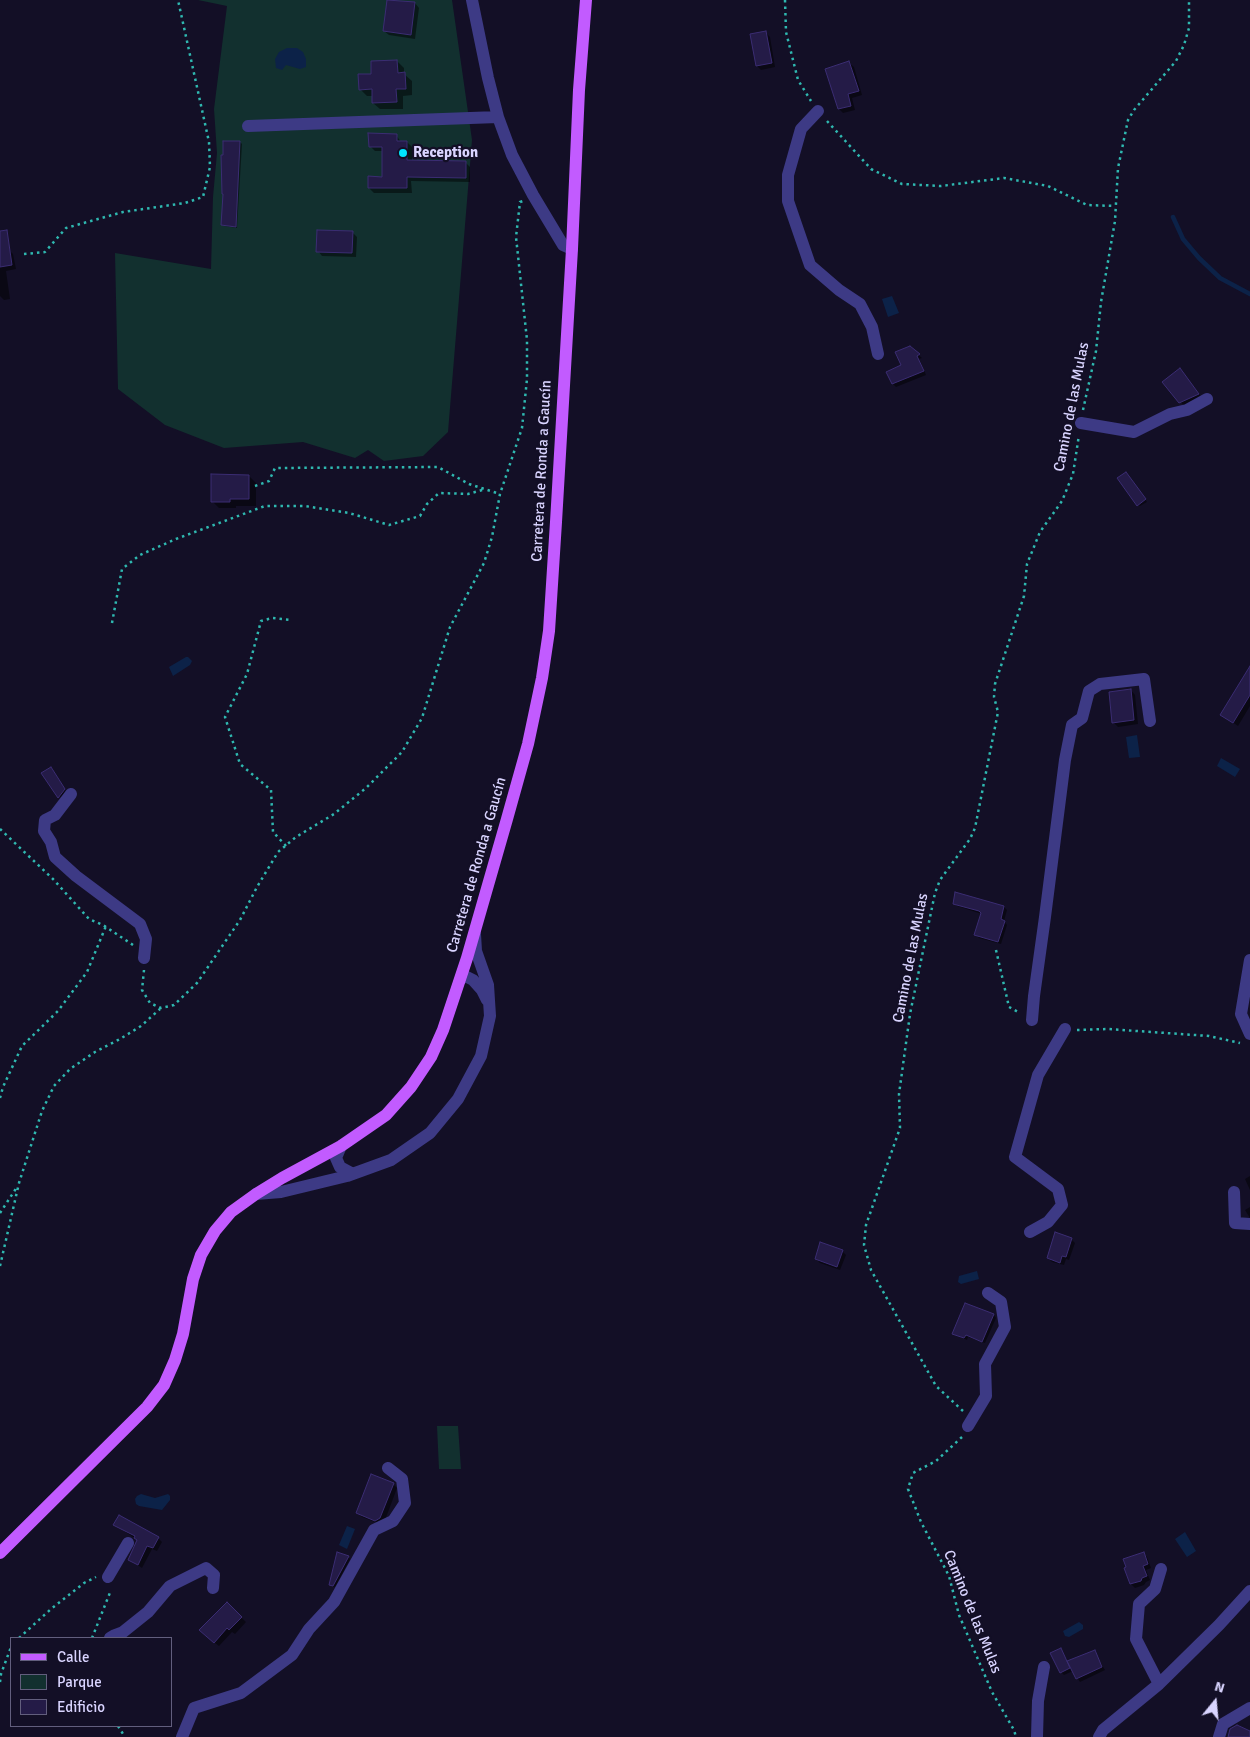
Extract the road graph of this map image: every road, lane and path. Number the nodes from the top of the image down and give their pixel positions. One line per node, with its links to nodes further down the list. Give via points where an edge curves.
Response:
1 (178, 0): 12 (path, via 209,142 210,167 203,197 185,203 123,212 66,228 45,252)
2 (472, 0): 7 (street)
3 (586, 0): 11 (main road, Carretera de Ronda a Gaucín)
4 (785, 0): 6 (path, via 786,32 798,80)
5 (1189, 0): 10 (path, Camino de las Mulas, via 1189,28 1184,45 1176,60 1128,120 1118,168)
6 (818, 111): 10 (path, via 871,169 902,184 940,186 1004,178 1048,186 1087,205); 13 (street, via 801,130 788,175 788,201 810,265 860,304 872,327)
7 (498, 117): 8 (street); 9 (street, via 512,155)
8 (248, 126)
9 (533, 195): 11 (street, via 562,245); 18 (path, via 520,202 516,238 528,379 522,428)
10 (1115, 206): 15 (path, Camino de las Mulas, via 1096,351)
11 (572, 249): 26 (main road, Carretera de Ronda a Gaucín, via 548,631 542,678 528,744)
12 (24, 254)
13 (878, 354)
14 (1207, 399): 15 (street, via 1134,432)
15 (1081, 423): 47 (path, Camino de las Mulas, via 1073,474 1062,501 1040,532 1027,564 1024,596 995,684 998,712 975,828 940,880 935,893 910,1014 899,1094 900,1128 866,1225 864,1245 871,1270 936,1386 959,1406)
16 (256, 486): 17 (path, via 269,481 275,468 438,468)
17 (486, 489): 18 (path); 20 (path, via 468,494 439,493 420,516 389,525 349,513 305,506 265,506 140,555 122,569)
18 (500, 494): 24 (path, via 484,563 450,627 422,718 402,752 334,814)
19 (292, 620): 24 (path, via 272,618 261,621 247,674 225,717 240,764 271,790 273,832)
20 (112, 623)
21 (1150, 721): 33 (street, via 1144,679 1100,684 1089,691 1082,718 1072,725)
22 (71, 794): 28 (street, via 56,815 45,820 44,831 55,857 140,924 146,939)
23 (0, 828): 25 (path, via 89,919)
24 (286, 846): 32 (path, via 278,852 240,920 197,983 174,1005)
25 (106, 926): 28 (path, via 131,942); 36 (path, via 87,972 58,1011 22,1046)
26 (474, 933): 30 (main road, Carretera de Ronda a Gaucín); 31 (street, via 476,951 488,985)
27 (996, 950): 33 (path, via 1009,1007)
28 (144, 958): 32 (path, via 142,990 150,1003)
29 (1250, 960): 35 (street, via 1241,1014)
30 (461, 979): 31 (street, via 465,976 473,980); 37 (main road, Carretera de Ronda a Gaucín, via 431,1057 411,1087 386,1115)
31 (490, 1007): 38 (street, via 481,1056 458,1099 430,1133 391,1160)
32 (161, 1008): 39 (path, via 141,1026 70,1069 54,1086 42,1111)
33 (1032, 1020)
34 (1065, 1029): 35 (path); 44 (street, via 1038,1075 1015,1157 1058,1189 1062,1206 1048,1222)
35 (1246, 1038)
36 (0, 1098)
37 (341, 1146): 38 (street, via 336,1158 340,1167); 41 (main road, Carretera de Ronda a Gaucín)
38 (353, 1174): 41 (street, via 282,1192)
39 (19, 1183): 42 (path); 45 (path)
40 (1234, 1192): 43 (street, via 1235,1223)
41 (256, 1194): 50 (main road, Carretera de Ronda a Gaucín, via 231,1212 201,1255 183,1334 164,1384 147,1407)
42 (0, 1213)
43 (1250, 1224)
44 (1030, 1232)
45 (0, 1266)
46 (988, 1293): 47 (street, via 1001,1302 1005,1327 985,1364 986,1396)
47 (968, 1422): 64 (path, Camino de las Mulas, via 968,1432 936,1461 913,1473 908,1489 949,1576 960,1615 992,1692)
48 (388, 1468): 63 (street, via 402,1480 405,1503 393,1521 374,1530 334,1602 292,1654 241,1693 194,1708)
49 (128, 1543): 52 (street)
50 (0, 1553)
51 (1161, 1569): 61 (street, via 1155,1589 1139,1604 1136,1638)
52 (108, 1577): 55 (path, via 104,1573 84,1583); 56 (path, via 114,1583)
53 (213, 1588): 57 (street, via 214,1575 206,1568 170,1586 148,1612)
54 (1250, 1591): 61 (street)
55 (20, 1637)
56 (92, 1637)
57 (112, 1637)
58 (10, 1650): 60 (path)
59 (1044, 1667): 65 (street, via 1038,1701)
60 (0, 1682)
61 (1159, 1684): 66 (street, via 1103,1730)
62 (1250, 1708): 67 (street, via 1223,1724)
63 (182, 1737)
64 (1016, 1737)
65 (1037, 1737)
66 (1099, 1737)
67 (1219, 1737)

